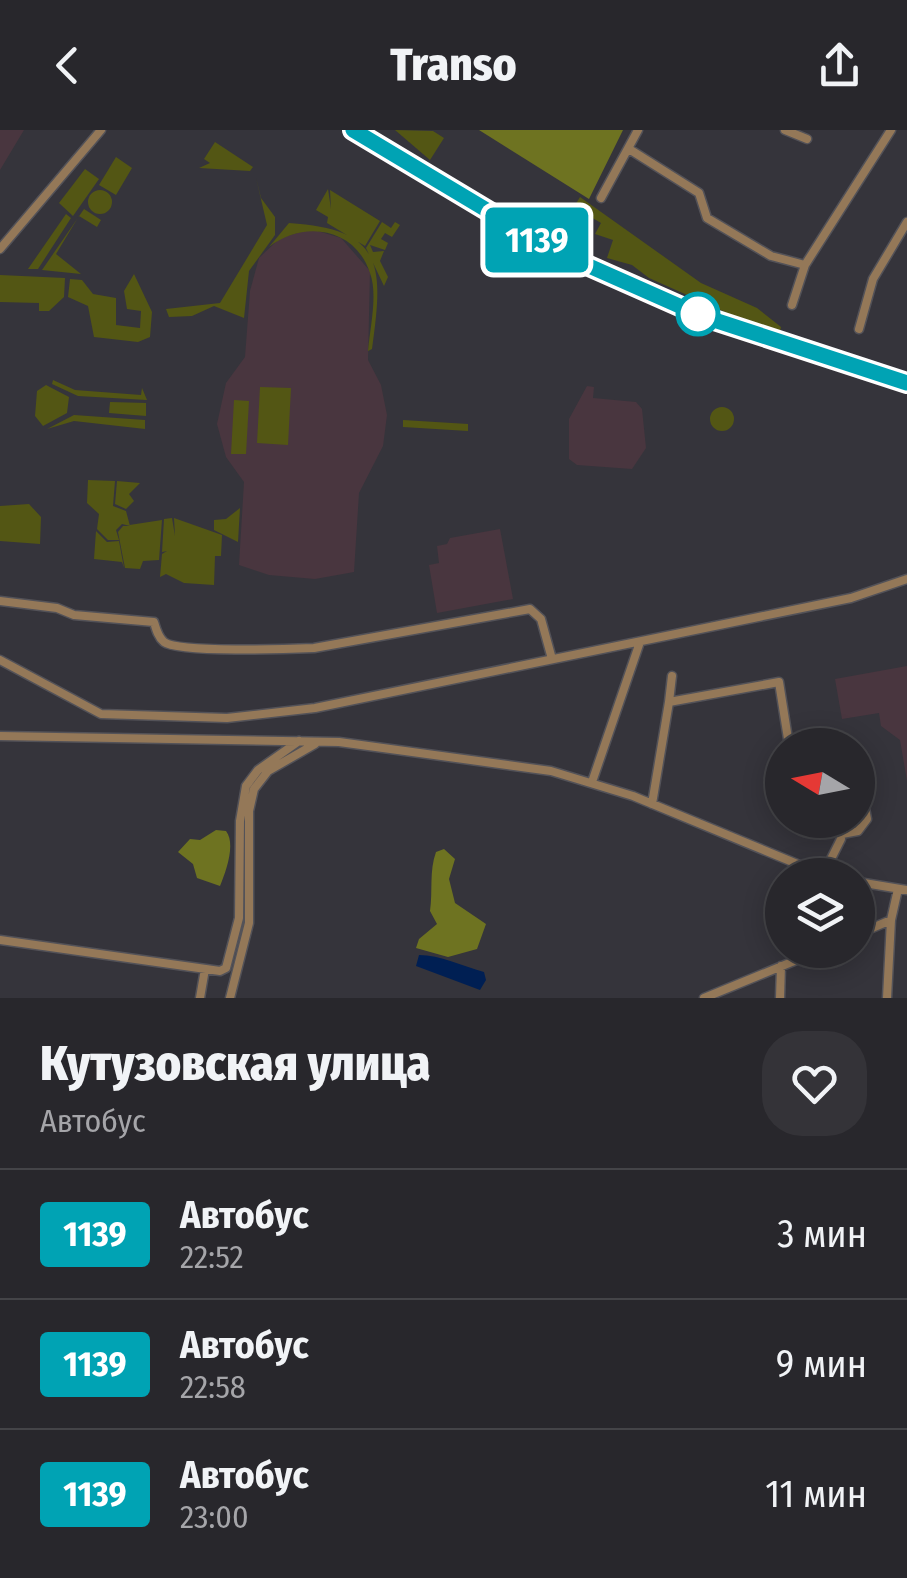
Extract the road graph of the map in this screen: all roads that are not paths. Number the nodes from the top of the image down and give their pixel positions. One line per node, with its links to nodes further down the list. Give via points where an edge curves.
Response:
1 (101, 130): 10 (street)
2 (352, 130): 14 (street, via 555,251 702,316)
3 (638, 130): 7 (street)
4 (785, 130): 6 (street)
5 (890, 130): 11 (street)
6 (807, 139)
7 (629, 148): 8 (street); 11 (street, via 699,193 707,218 771,256)
8 (601, 198)
9 (907, 222): 13 (street, via 873,279)
10 (0, 249)
11 (805, 265): 12 (street)
12 (792, 305)
13 (859, 329)
14 (907, 383)
15 (907, 579): 17 (street, via 851,598)
16 (0, 602): 19 (street, via 154,622 171,646 283,650 530,609 541,619)
17 (640, 642): 19 (street); 26 (street)
18 (0, 660): 19 (street, via 101,714 168,719 315,708)
19 (552, 660)
20 (672, 676): 21 (street)
21 (669, 702): 22 (street, via 779,682); 27 (street)
22 (786, 728)
23 (0, 736): 24 (street)
24 (299, 742): 25 (street); 37 (street, via 246,786 239,918 226,968)
25 (319, 742): 26 (street); 39 (street, via 268,772 254,789 248,922)
26 (592, 782): 27 (street)
27 (652, 804): 28 (street)
28 (783, 858)
29 (907, 880): 31 (street)
30 (875, 885): 31 (street)
31 (903, 890): 32 (street)
32 (891, 920): 33 (street); 42 (street)
33 (875, 927)
34 (0, 940): 37 (street)
35 (776, 968): 40 (street)
36 (781, 968): 41 (street)
37 (205, 969): 38 (street)
38 (200, 998)
39 (230, 998)
40 (704, 998)
41 (780, 998)
42 (887, 998)

